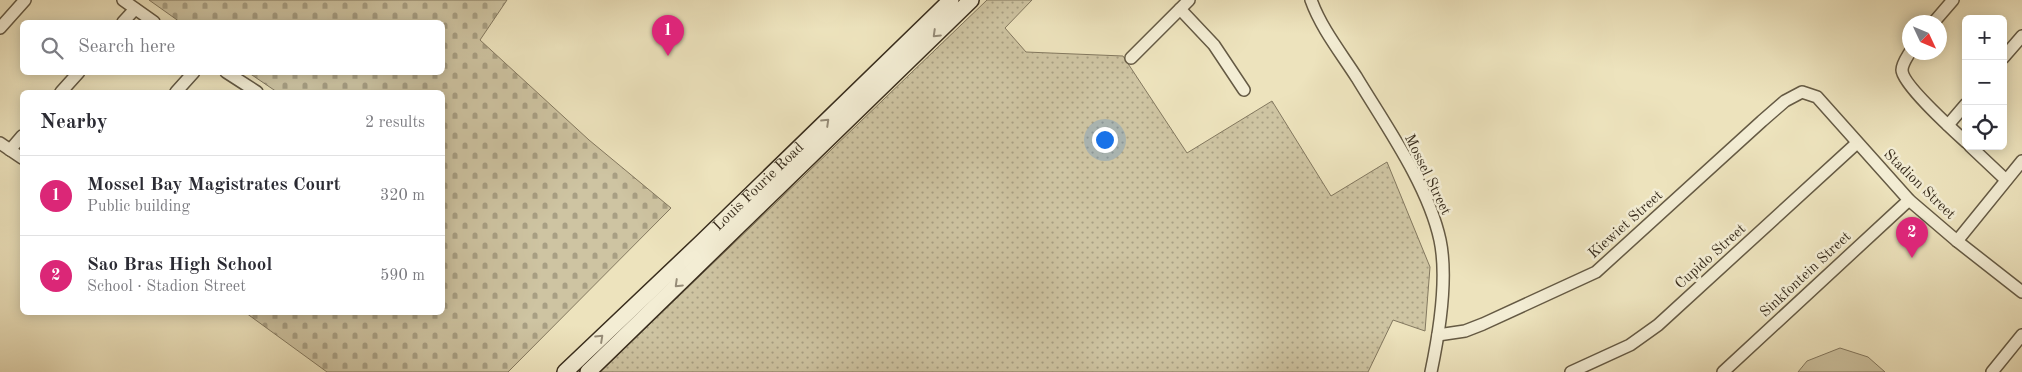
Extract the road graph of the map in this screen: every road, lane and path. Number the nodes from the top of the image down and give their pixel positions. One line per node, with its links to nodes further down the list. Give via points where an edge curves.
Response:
1 (25, 0): 14 (street)
2 (123, 0): 9 (street)
3 (951, 0): 43 (main road, Louis Fourie Road, one-way to 3)
4 (971, 0): 44 (main road, Louis Fourie Road, one-way to 44)
5 (1189, 0): 10 (street)
6 (1304, 0): 8 (street, Mossel Street)
7 (1953, 0): 11 (street)
8 (1313, 5): 41 (street, Mossel Street, via 1412,170 1435,224 1440,242 1442,286)
9 (135, 9): 12 (street); 13 (street)
10 (1180, 9): 17 (street); 25 (street, via 1214,45)
11 (1940, 15)
12 (125, 20)
13 (151, 20)
14 (0, 28)
15 (2022, 36): 16 (street)
16 (2007, 53)
17 (1131, 58)
18 (1906, 60): 28 (street, via 1902,69 1908,83)
19 (76, 75): 22 (street)
20 (191, 75): 23 (street)
21 (231, 75): 24 (street)
22 (63, 90)
23 (178, 90)
24 (254, 90)
25 (1244, 90)
26 (1805, 92): 32 (street, Stadion Street, via 1817,97); 41 (street, Kiewiet Street, via 1784,101 1596,272 1483,324 1465,331)
27 (1965, 105): 28 (street)
28 (1948, 126): 30 (street)
29 (20, 138): 33 (street)
30 (1962, 138)
31 (0, 143): 33 (street)
32 (1857, 143): 38 (street, Stadion Street); 46 (street, Cupido Street, via 1658,325 1630,345)
33 (10, 150): 35 (street)
34 (1974, 150): 37 (street)
35 (20, 157)
36 (2022, 161): 37 (street)
37 (2006, 180): 39 (street)
38 (1909, 200): 39 (street, Stadion Street); 47 (street, Sinkfontein Street)
39 (1957, 242): 40 (street, Stadion Street)
40 (2022, 292)
41 (1438, 335): 45 (street, Mossel Street)
42 (2022, 335): 48 (street)
43 (565, 372)
44 (588, 372)
45 (1431, 372)
46 (1571, 372)
47 (1723, 372)
48 (1992, 372)

